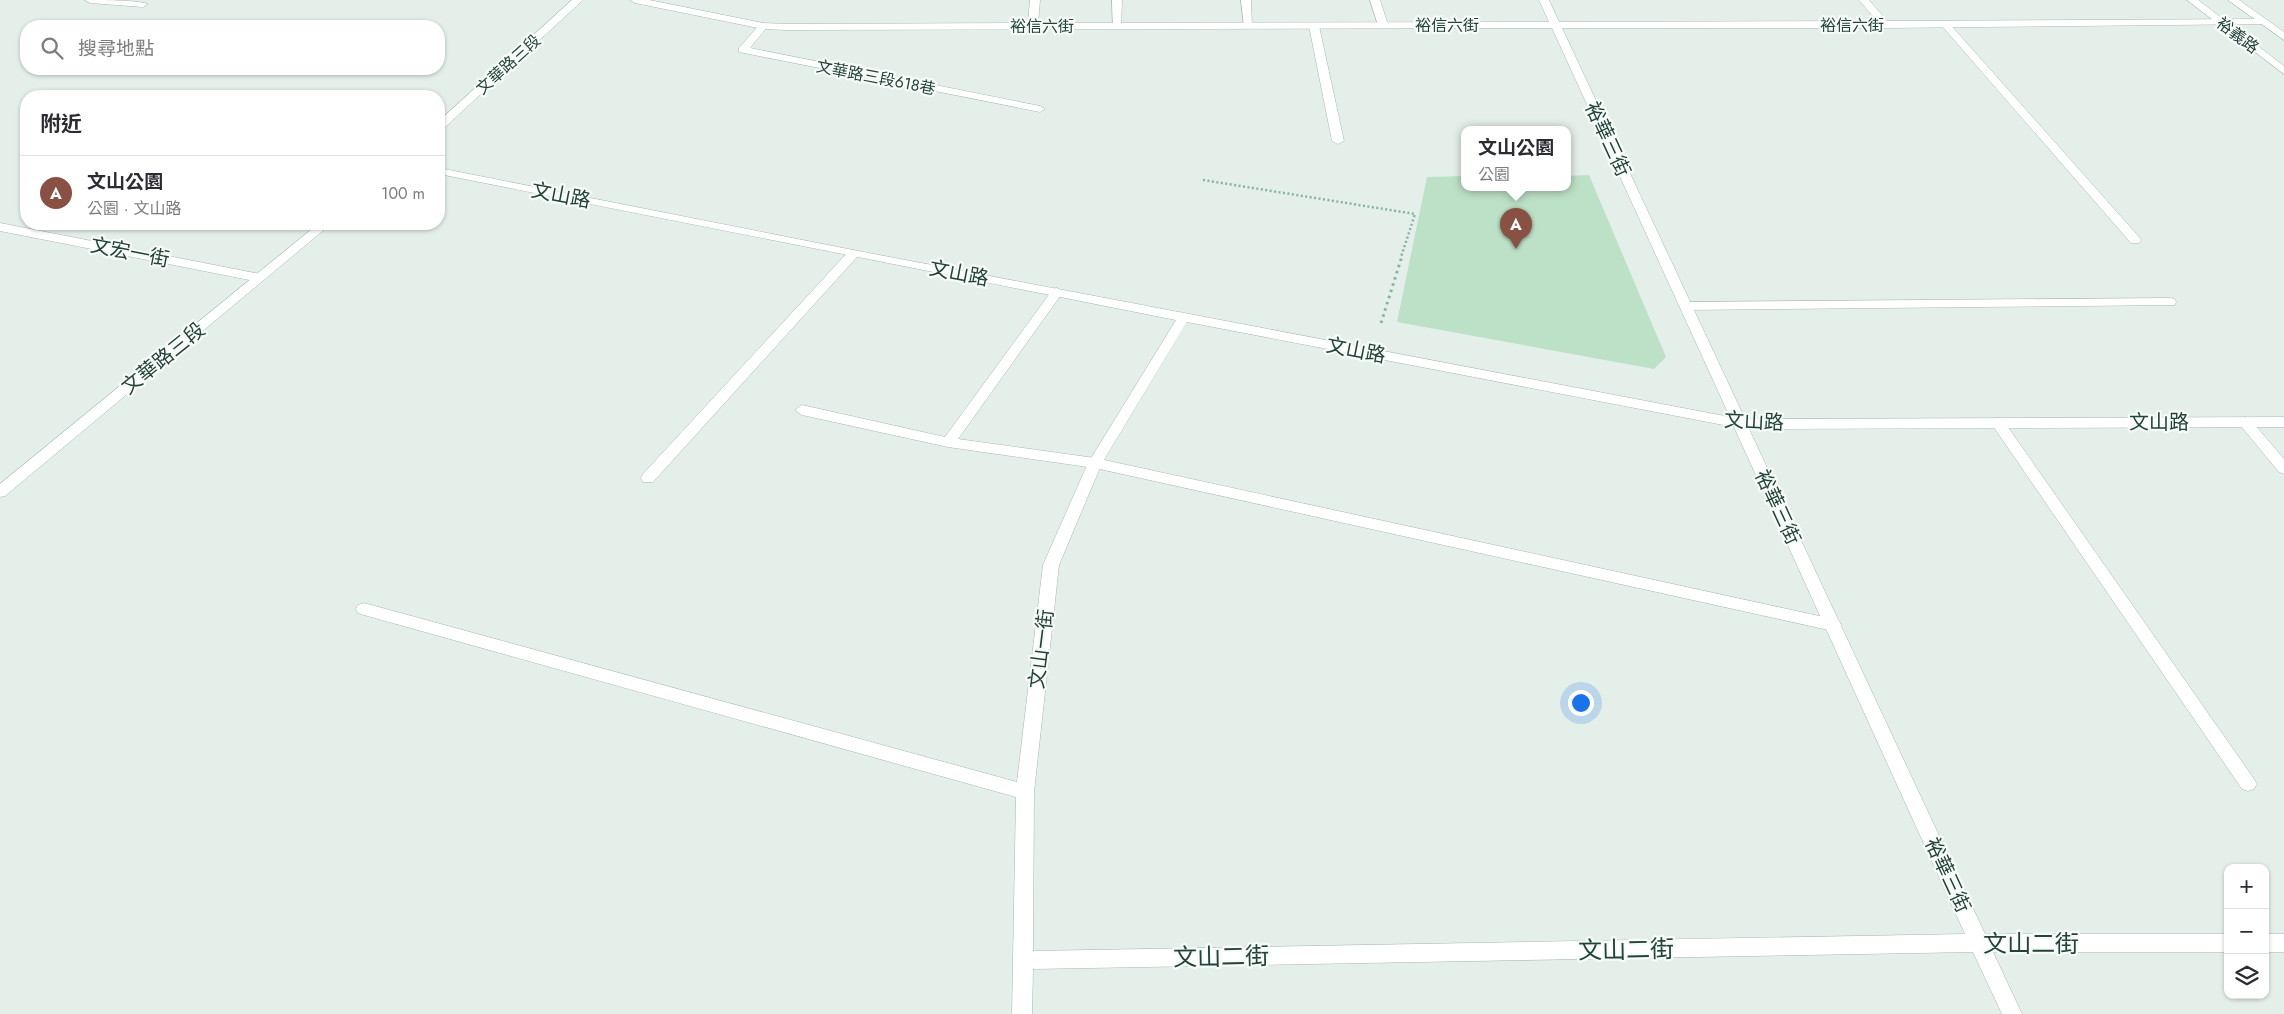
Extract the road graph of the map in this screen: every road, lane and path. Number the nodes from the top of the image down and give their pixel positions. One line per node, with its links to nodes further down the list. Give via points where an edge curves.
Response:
1 (90, 0): 12 (street)
2 (578, 0): 27 (street, 文華路三段)
3 (635, 0): 18 (street, 裕信六街)
4 (1035, 0): 19 (street)
5 (1117, 0): 23 (street)
6 (1246, 0): 20 (street)
7 (1375, 0): 16 (street)
8 (1544, 0): 22 (street, 裕華三街)
9 (1864, 0): 17 (street)
10 (2192, 0): 14 (street, 裕義路)
11 (2233, 0): 13 (street, 裕義路)
12 (143, 4)
13 (2262, 21): 14 (street, 裕信六街); 24 (street, 裕義路)
14 (2220, 22): 15 (street, 裕信六街); 25 (street, 裕義路)
15 (1945, 24): 17 (street, 裕信六街); 33 (street)
16 (1383, 25): 21 (street, 裕信六街); 22 (street, 裕信六街)
17 (1885, 25): 22 (street, 裕信六街)
18 (763, 26): 19 (street, 裕信六街); 26 (street, 文華路三段618巷, via 743,50)
19 (1033, 26): 23 (street, 裕信六街)
20 (1249, 26): 21 (street, 裕信六街); 23 (street, 裕信六街)
21 (1314, 26): 28 (street)
22 (1555, 26): 38 (street, 裕華三街)
23 (1118, 27)
24 (2284, 38)
25 (2284, 71)
26 (1040, 109)
27 (445, 122)
28 (1338, 142)
29 (445, 172): 34 (street, 文山路)
30 (1203, 180): 40 (path, via 1415,214)
31 (0, 226): 35 (street, 文宏一街)
32 (318, 230): 35 (street, 文華路三段)
33 (2136, 240)
34 (853, 254): 36 (street, 文山路); 49 (street)
35 (260, 278): 50 (street, 文華路三段)
36 (1057, 292): 39 (street, 文山路); 46 (street)
37 (2170, 302): 38 (street)
38 (1686, 306): 45 (street, 裕華三街)
39 (1184, 317): 40 (street, 文山路); 47 (street, 文山一街)
40 (1372, 352): 45 (street, 文山路)
41 (802, 410): 46 (street)
42 (2245, 422): 43 (street, 文山路); 44 (street, 文山路); 48 (street)
43 (2284, 422)
44 (1998, 423): 45 (street, 文山路); 53 (street)
45 (1740, 424): 52 (street, 裕華三街)
46 (948, 442): 47 (street)
47 (1095, 462): 52 (street); 54 (street, 文山一街, via 1051,565)
48 (2284, 469)
49 (648, 478)
50 (0, 492)
51 (364, 610): 54 (street)
52 (1833, 625): 55 (street, 裕華三街)
53 (2248, 784)
54 (1025, 792): 59 (street, 文山一街)
55 (1979, 944): 56 (street, 文山二街); 59 (street, 文山二街); 61 (street, 裕華三街)
56 (2224, 944)
57 (2269, 944): 58 (street)
58 (2284, 944)
59 (1024, 960): 60 (street, 文山一街)
60 (1022, 1014)
61 (2012, 1014)

